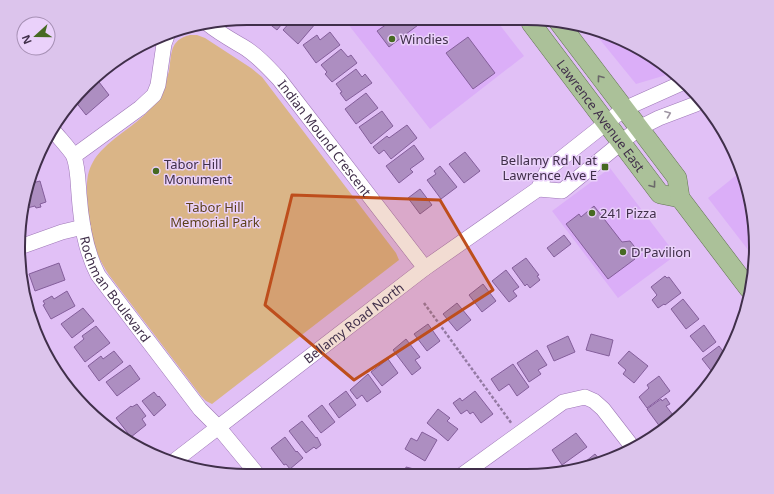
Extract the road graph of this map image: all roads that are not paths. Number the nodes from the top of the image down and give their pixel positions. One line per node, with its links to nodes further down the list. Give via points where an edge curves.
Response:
1 (532, 25): 8 (main road, Lawrence Avenue East)
2 (212, 28): 17 (street, Indian Mound Crescent, via 243,46 279,79)
3 (563, 28): 7 (main road, Lawrence Avenue East, one-way to 3)
4 (165, 41): 12 (street, via 154,95)
5 (678, 85): 7 (street, Bellamy Road North)
6 (696, 104): 9 (street, one-way to 6)
7 (624, 109): 8 (street, Bellamy Road North); 9 (main road, Lawrence Avenue East)
8 (606, 124): 11 (main road, Lawrence Avenue East); 13 (street, Bellamy Road North, via 548,169)
9 (639, 128): 11 (street); 14 (main road, Lawrence Avenue East, via 677,178)
10 (56, 134): 12 (street, Rochman Boulevard)
11 (621, 143): 13 (street, via 562,191); 14 (main road, Lawrence Avenue East, one-way to 14, via 660,194)
12 (74, 156): 15 (street, Rochman Boulevard)
13 (538, 189): 17 (street, Bellamy Road North)
14 (680, 198): 18 (main road, Lawrence Avenue East)
15 (83, 227): 16 (street); 19 (street, Rochman Boulevard, via 86,246 98,274 200,409)
16 (25, 245)
17 (425, 268): 19 (street, Bellamy Road North)
18 (746, 285)
19 (219, 428): 21 (street, Bellamy Road North); 22 (street, Rochman Boulevard)
20 (630, 443): 23 (street, via 603,409 585,397 563,402)
21 (179, 458)
22 (253, 469)
23 (470, 469)

